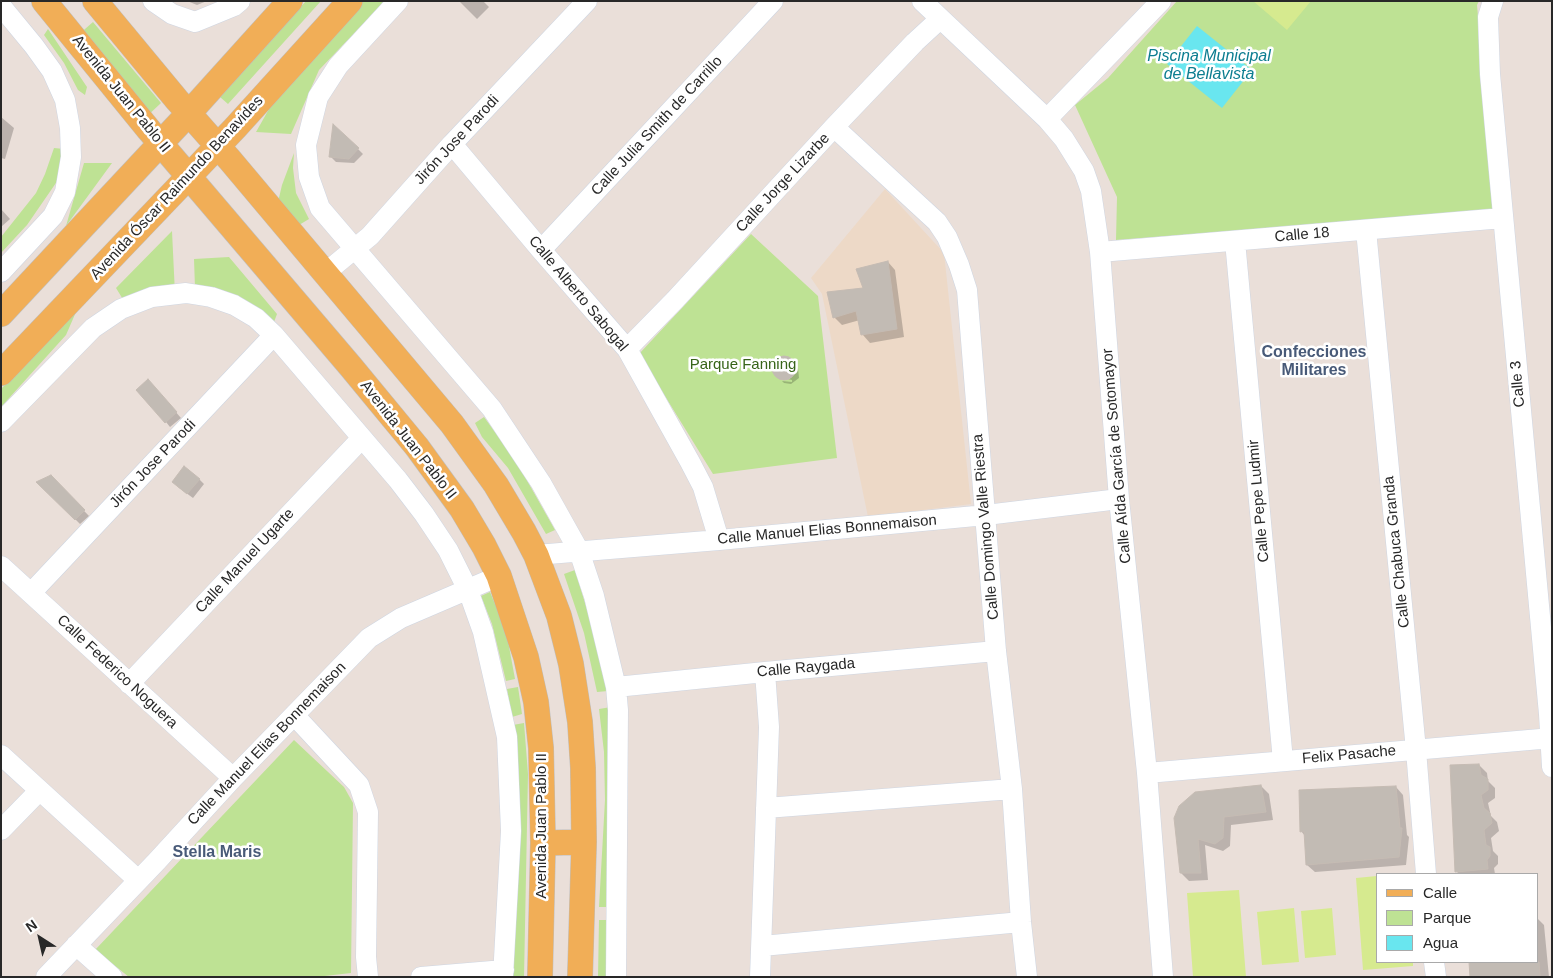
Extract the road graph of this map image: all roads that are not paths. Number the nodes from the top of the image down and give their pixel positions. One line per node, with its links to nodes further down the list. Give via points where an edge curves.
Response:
1 (95, 1): 15 (main road)
2 (153, 1): 3 (street, via 172,14 195,22)
3 (240, 1)
4 (290, 1): 15 (main road)
5 (350, 1): 20 (main road, Avenida Óscar Raimundo Benavides)
6 (398, 1): 25 (street, via 338,66 318,96 306,145 309,177 320,208)
7 (587, 1): 19 (street, Jirón Jose Parodi)
8 (773, 1): 26 (street, Calle Julia Smith de Carrillo)
9 (922, 1): 14 (street, Calle Aída García de Sotomayor)
10 (1493, 1): 22 (street, Calle 3, via 1488,17 1490,74)
11 (50, 3): 18 (main road, Avenida Juan Pablo II)
12 (1156, 3): 16 (street)
13 (1, 6): 28 (street, via 52,71 65,100 72,157 65,192 53,216)
14 (940, 19): 16 (street, Calle Aída García de Sotomayor); 17 (street, Calle Jorge Lizarbe)
15 (189, 113): 18 (main road); 20 (main road)
16 (1047, 119): 27 (street, Calle Aída García de Sotomayor, via 1084,172 1091,191)
17 (834, 128): 33 (street, Calle Jorge Lizarbe); 39 (street, Calle Domingo Valle Riestra, via 937,222 959,265 967,290)
18 (160, 143): 21 (main road, Avenida Juan Pablo II); 30 (main road)
19 (452, 144): 25 (street, Jirón Jose Parodi); 26 (street, Calle Alberto Sabogal)
20 (217, 146): 21 (main road, Avenida Óscar Raimundo Benavides); 29 (main road)
21 (189, 176): 34 (main road, Avenida Juan Pablo II); 35 (main road, Avenida Óscar Raimundo Benavides)
22 (1503, 218): 23 (street, Calle 18); 52 (street, Calle 3)
23 (1366, 230): 24 (street, Calle 18); 53 (street, Calle Chabuca Granda)
24 (1235, 241): 27 (street, Calle 18); 55 (street, Calle Pepe Ludmir)
25 (355, 250): 29 (street, Jirón Jose Parodi); 41 (street, via 492,409 541,483)
26 (541, 250): 33 (street, Calle Alberto Sabogal)
27 (1100, 252): 38 (street, Calle Aída García de Sotomayor)
28 (1, 272)
29 (324, 274): 32 (main road)
30 (1, 314)
31 (274, 335): 36 (street, Avenida Juan Pablo II, via 256,318 211,297 186,293 152,297 120,309 93,328); 37 (street, Avenida Juan Pablo II); 46 (street, Jirón Jose Parodi)
32 (381, 340): 34 (main road); 42 (main road, via 452,424 496,485)
33 (627, 350): 40 (street, Calle Alberto Sabogal, via 703,487)
34 (351, 367): 44 (main road, Avenida Juan Pablo II, via 417,447 462,509)
35 (1, 373)
36 (1, 422)
37 (362, 438): 45 (street, Avenida Juan Pablo II, via 424,514 448,550); 49 (street, Calle Manuel Ugarte)
38 (1119, 499): 39 (street, Calle Manuel Elias Bonnemaison); 57 (street, Calle Aída García de Sotomayor)
39 (986, 515): 40 (street, Calle Manuel Elias Bonnemaison); 47 (street, Calle Domingo Valle Riestra)
40 (719, 540): 41 (street, Calle Manuel Elias Bonnemaison)
41 (579, 551): 42 (street, Calle Manuel Elias Bonnemaison); 50 (street, via 594,596)
42 (536, 555): 63 (main road, via 559,616 571,664 584,768)
43 (1, 566): 46 (street, Calle Federico Noguera)
44 (499, 576): 45 (street, Calle Manuel Elias Bonnemaison); 64 (main road, Avenida Juan Pablo II, via 526,657 536,702 542,748)
45 (468, 590): 51 (street, Calle Manuel Elias Bonnemaison, via 401,618 369,638); 71 (street, Avenida Juan Pablo II, via 483,632 508,737 511,831)
46 (31, 593): 49 (street, Calle Federico Noguera)
47 (996, 652): 48 (street, Calle Raygada); 59 (street, Calle Domingo Valle Riestra)
48 (765, 672): 50 (street, Calle Raygada); 61 (street, via 769,728)
49 (129, 684): 58 (street, Calle Federico Noguera)
50 (616, 688): 78 (street, via 619,750)
51 (294, 715): 58 (street, Calle Manuel Elias Bonnemaison); 74 (street, via 359,785 368,812)
52 (1551, 738): 53 (street, Felix Pasache); 56 (street, Calle 3)
53 (1416, 750): 55 (street, Felix Pasache); 65 (street, Calle Chabuca Granda)
54 (1, 755): 60 (street)
55 (1283, 761): 57 (street, Felix Pasache)
56 (1552, 767)
57 (1147, 773): 81 (street, Calle Aída García de Sotomayor)
58 (233, 778): 66 (street, Calle Manuel Elias Bonnemaison)
59 (1012, 789): 61 (street); 67 (street, Calle Domingo Valle Riestra)
60 (39, 791): 62 (street); 66 (street)
61 (766, 808): 69 (street)
62 (1, 830)
63 (584, 842): 64 (main road); 77 (main road)
64 (543, 843): 76 (main road, Avenida Juan Pablo II)
65 (1426, 873)
66 (138, 880): 68 (street, Calle Manuel Elias Bonnemaison)
67 (1021, 922): 69 (street); 80 (street, Calle Domingo Valle Riestra)
68 (76, 945): 72 (street, Calle Manuel Elias Bonnemaison); 73 (street)
69 (762, 946): 79 (street)
70 (1434, 963): 82 (street)
71 (504, 974): 75 (street)
72 (46, 977)
73 (112, 977)
74 (368, 977)
75 (421, 977)
76 (540, 977)
77 (580, 977)
78 (616, 977)
79 (760, 977)
80 (1027, 977)
81 (1163, 977)
82 (1436, 977)

